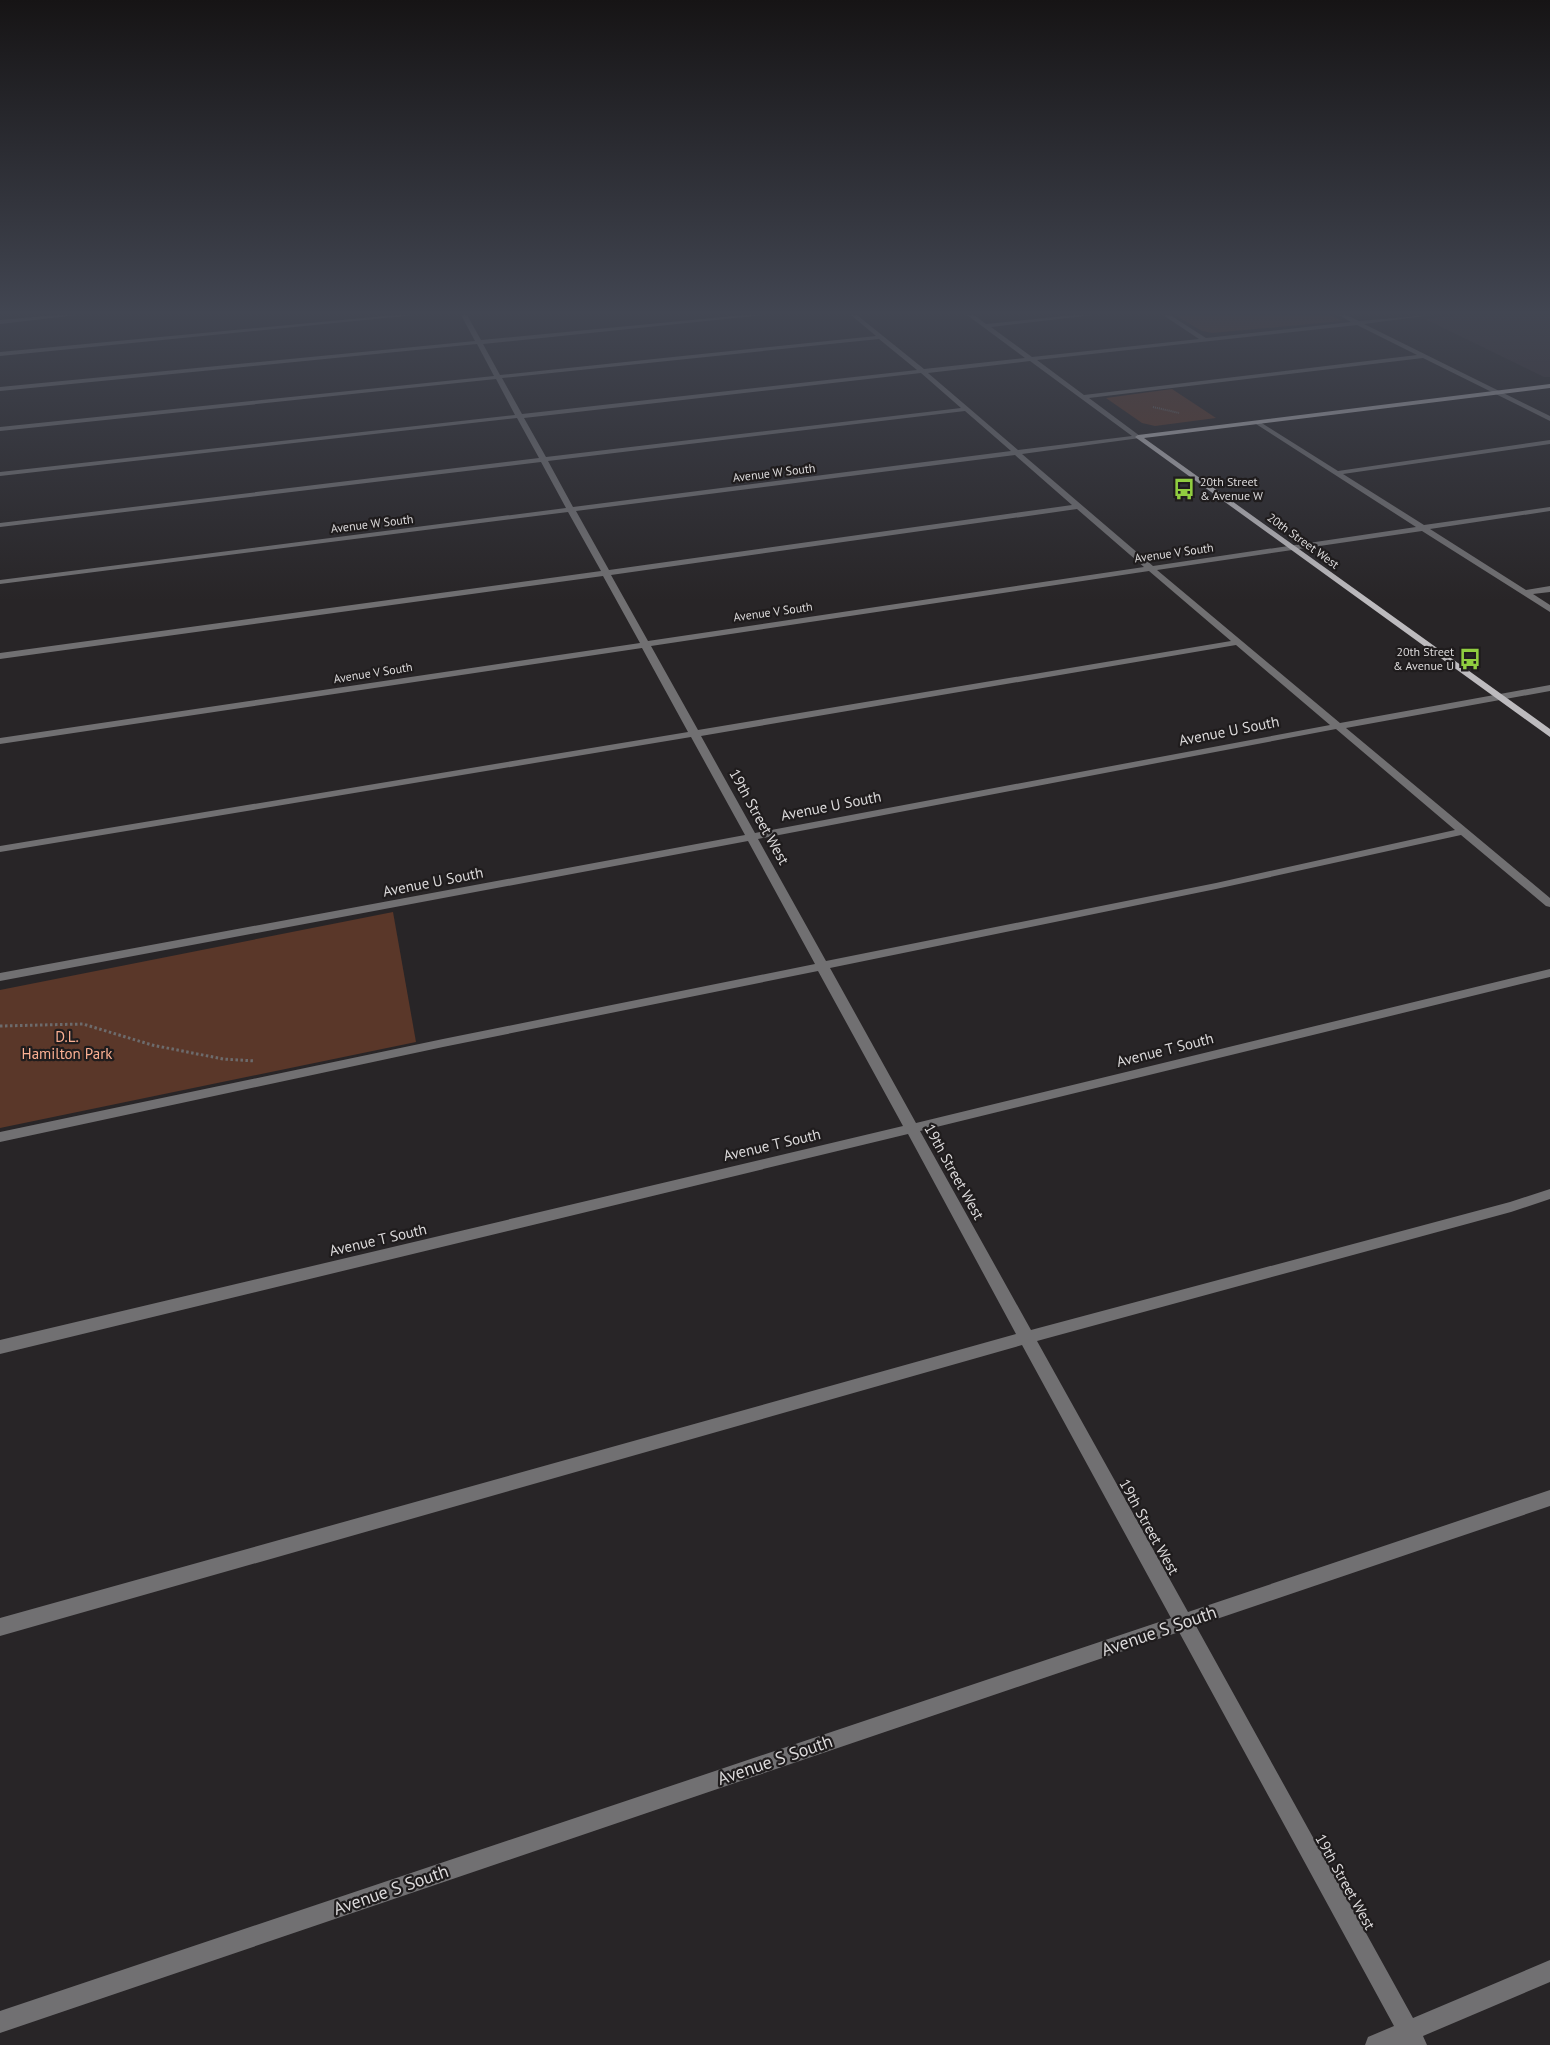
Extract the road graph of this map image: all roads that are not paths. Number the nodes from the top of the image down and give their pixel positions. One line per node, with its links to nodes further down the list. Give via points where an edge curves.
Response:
1 (174, 410): 12 (street)
2 (517, 410): 9 (street, 19th Street West)
3 (570, 410): 9 (street)
4 (955, 410): 16 (street)
5 (969, 410): 15 (street)
6 (1101, 410): 13 (street, 20th Street West)
7 (1358, 410): 11 (main road, Avenue W South)
8 (1533, 410): 10 (street)
9 (520, 416): 16 (street, 19th Street West); 18 (street)
10 (1550, 419)
11 (1258, 423): 13 (main road, Avenue W South); 17 (street)
12 (0, 429)
13 (1138, 437): 15 (street, Avenue W South); 24 (main road, 20th Street West)
14 (1550, 442): 17 (street)
15 (1018, 453): 19 (street); 21 (street, Avenue W South)
16 (544, 461): 21 (street, 19th Street West); 22 (street)
17 (1336, 473): 23 (street)
18 (0, 474)
19 (1079, 506): 25 (street); 26 (street)
20 (1550, 509): 23 (street, Avenue V South)
21 (571, 510): 26 (street, 19th Street West); 27 (street, Avenue W South)
22 (0, 526)
23 (1422, 528): 24 (street, Avenue V South); 29 (street)
24 (1292, 548): 25 (street, Avenue V South); 35 (main road, 20th Street West)
25 (1152, 569): 31 (street); 32 (street, Avenue V South)
26 (607, 574): 32 (street, 19th Street West); 33 (street)
27 (0, 582)
28 (1550, 589): 29 (street)
29 (1526, 593): 30 (street)
30 (1550, 609)
31 (1238, 642): 36 (street); 37 (street)
32 (645, 644): 37 (street, 19th Street West); 39 (street, Avenue V South)
33 (0, 656)
34 (1550, 688): 35 (street, Avenue U South)
35 (1499, 697): 36 (street, Avenue U South); 38 (main road, 20th Street West)
36 (1338, 726): 40 (street); 41 (street, Avenue U South)
37 (695, 734): 41 (street, 19th Street West); 42 (street)
38 (1550, 734)
39 (0, 741)
40 (1463, 831): 43 (street); 44 (street, via 1216,886)
41 (751, 837): 44 (street, 19th Street West); 46 (street, Avenue U South)
42 (0, 849)
43 (1550, 904)
44 (822, 965): 47 (street, 19th Street West); 48 (street)
45 (1550, 973): 47 (street, Avenue T South)
46 (0, 977)
47 (912, 1129): 50 (street, 19th Street West); 51 (street, Avenue T South)
48 (0, 1137)
49 (1550, 1194): 50 (street)
50 (1026, 1337): 53 (street, 19th Street West); 54 (street)
51 (0, 1347)
52 (1550, 1498): 53 (street, Avenue S South)
53 (1183, 1623): 56 (street, Avenue S South); 57 (street, 19th Street West)
54 (0, 1627)
55 (1550, 1971): 57 (street)
56 (0, 2022)
57 (1412, 2038): 58 (street)
58 (1376, 2045)

